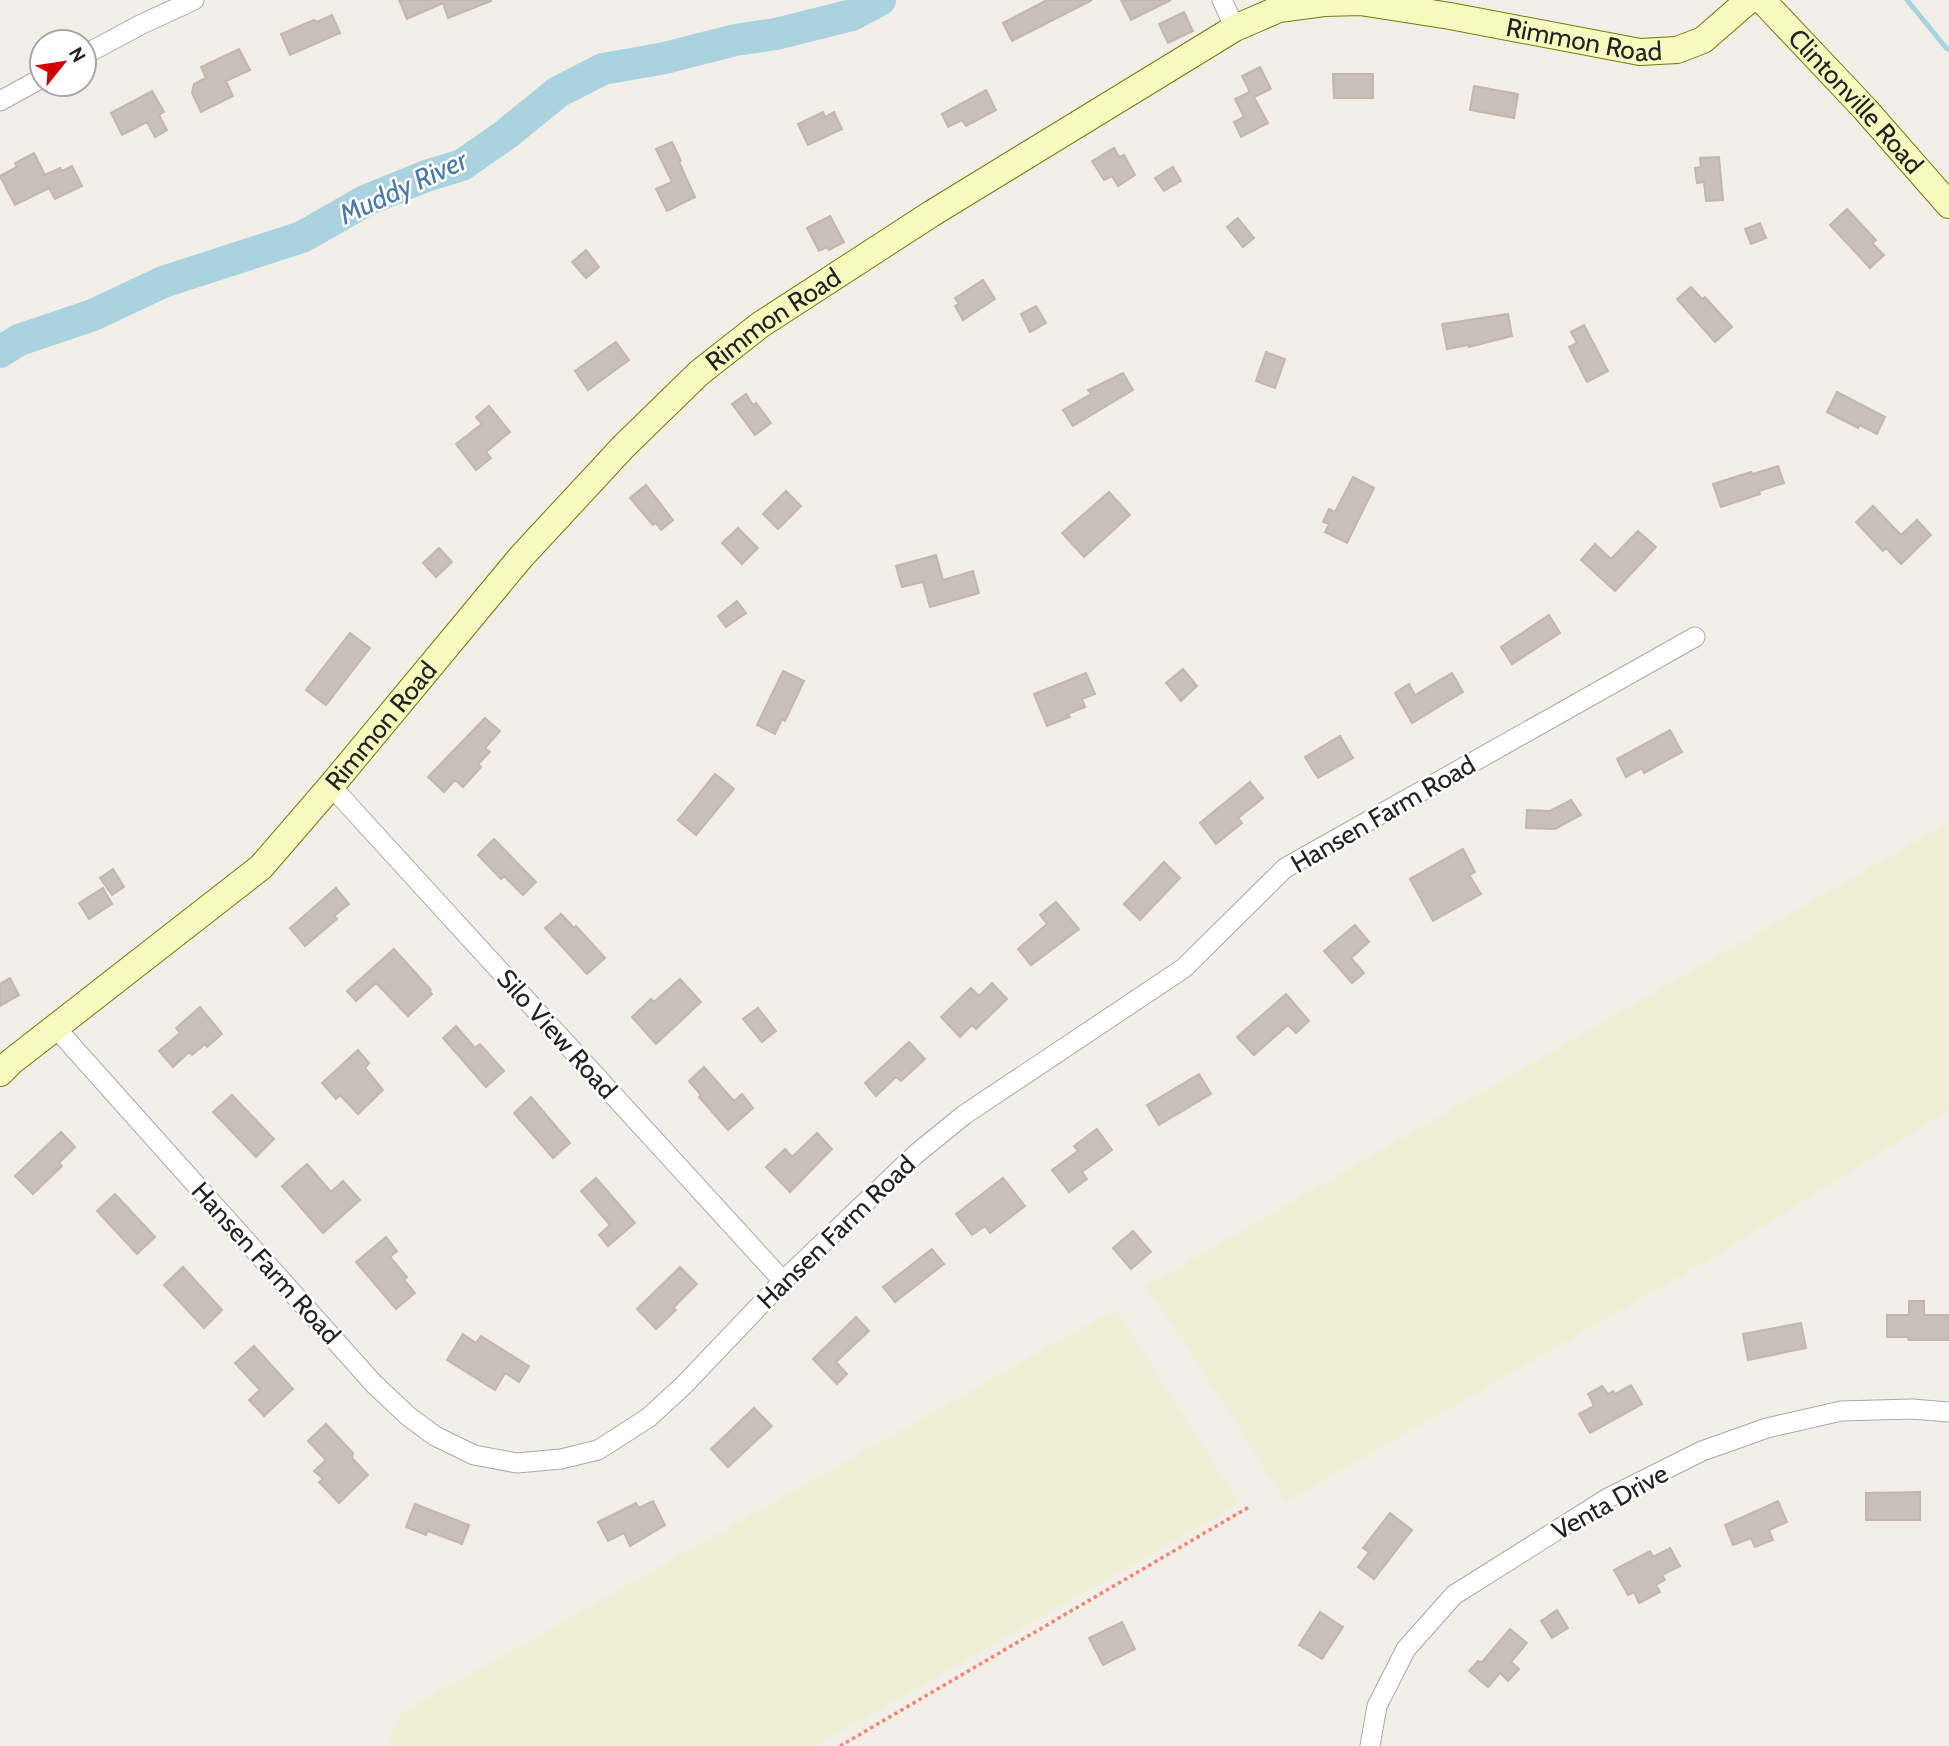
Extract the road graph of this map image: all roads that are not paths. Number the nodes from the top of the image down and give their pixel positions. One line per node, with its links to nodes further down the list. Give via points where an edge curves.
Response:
1 (194, 0): 6 (street)
2 (1222, 0): 5 (street)
3 (1749, 0): 5 (street, Rimmon Road, via 1703,40 1677,50 1640,52 1360,2 1279,9)
4 (1762, 0): 9 (street, Clintonville Road)
5 (1235, 28): 11 (street, Rimmon Road, via 931,214 760,325 699,373 521,557)
6 (98, 47)
7 (28, 86): 8 (street)
8 (0, 101)
9 (1949, 205)
10 (1695, 637): 14 (street, Hansen Farm Road, via 1285,868 1184,968 964,1115 916,1154)
11 (331, 786): 12 (street, Rimmon Road, via 261,867); 14 (street, Silo View Road)
12 (55, 1027): 13 (street, Rimmon Road); 14 (street, Hansen Farm Road, via 374,1384 435,1436 474,1455 517,1462 598,1450 648,1418)
13 (0, 1073)
14 (783, 1281)
15 (1949, 1412): 16 (street, Venta Drive, via 1841,1411 1767,1428 1702,1451 1608,1498 1454,1595 1406,1649 1377,1706)
16 (1370, 1746)

